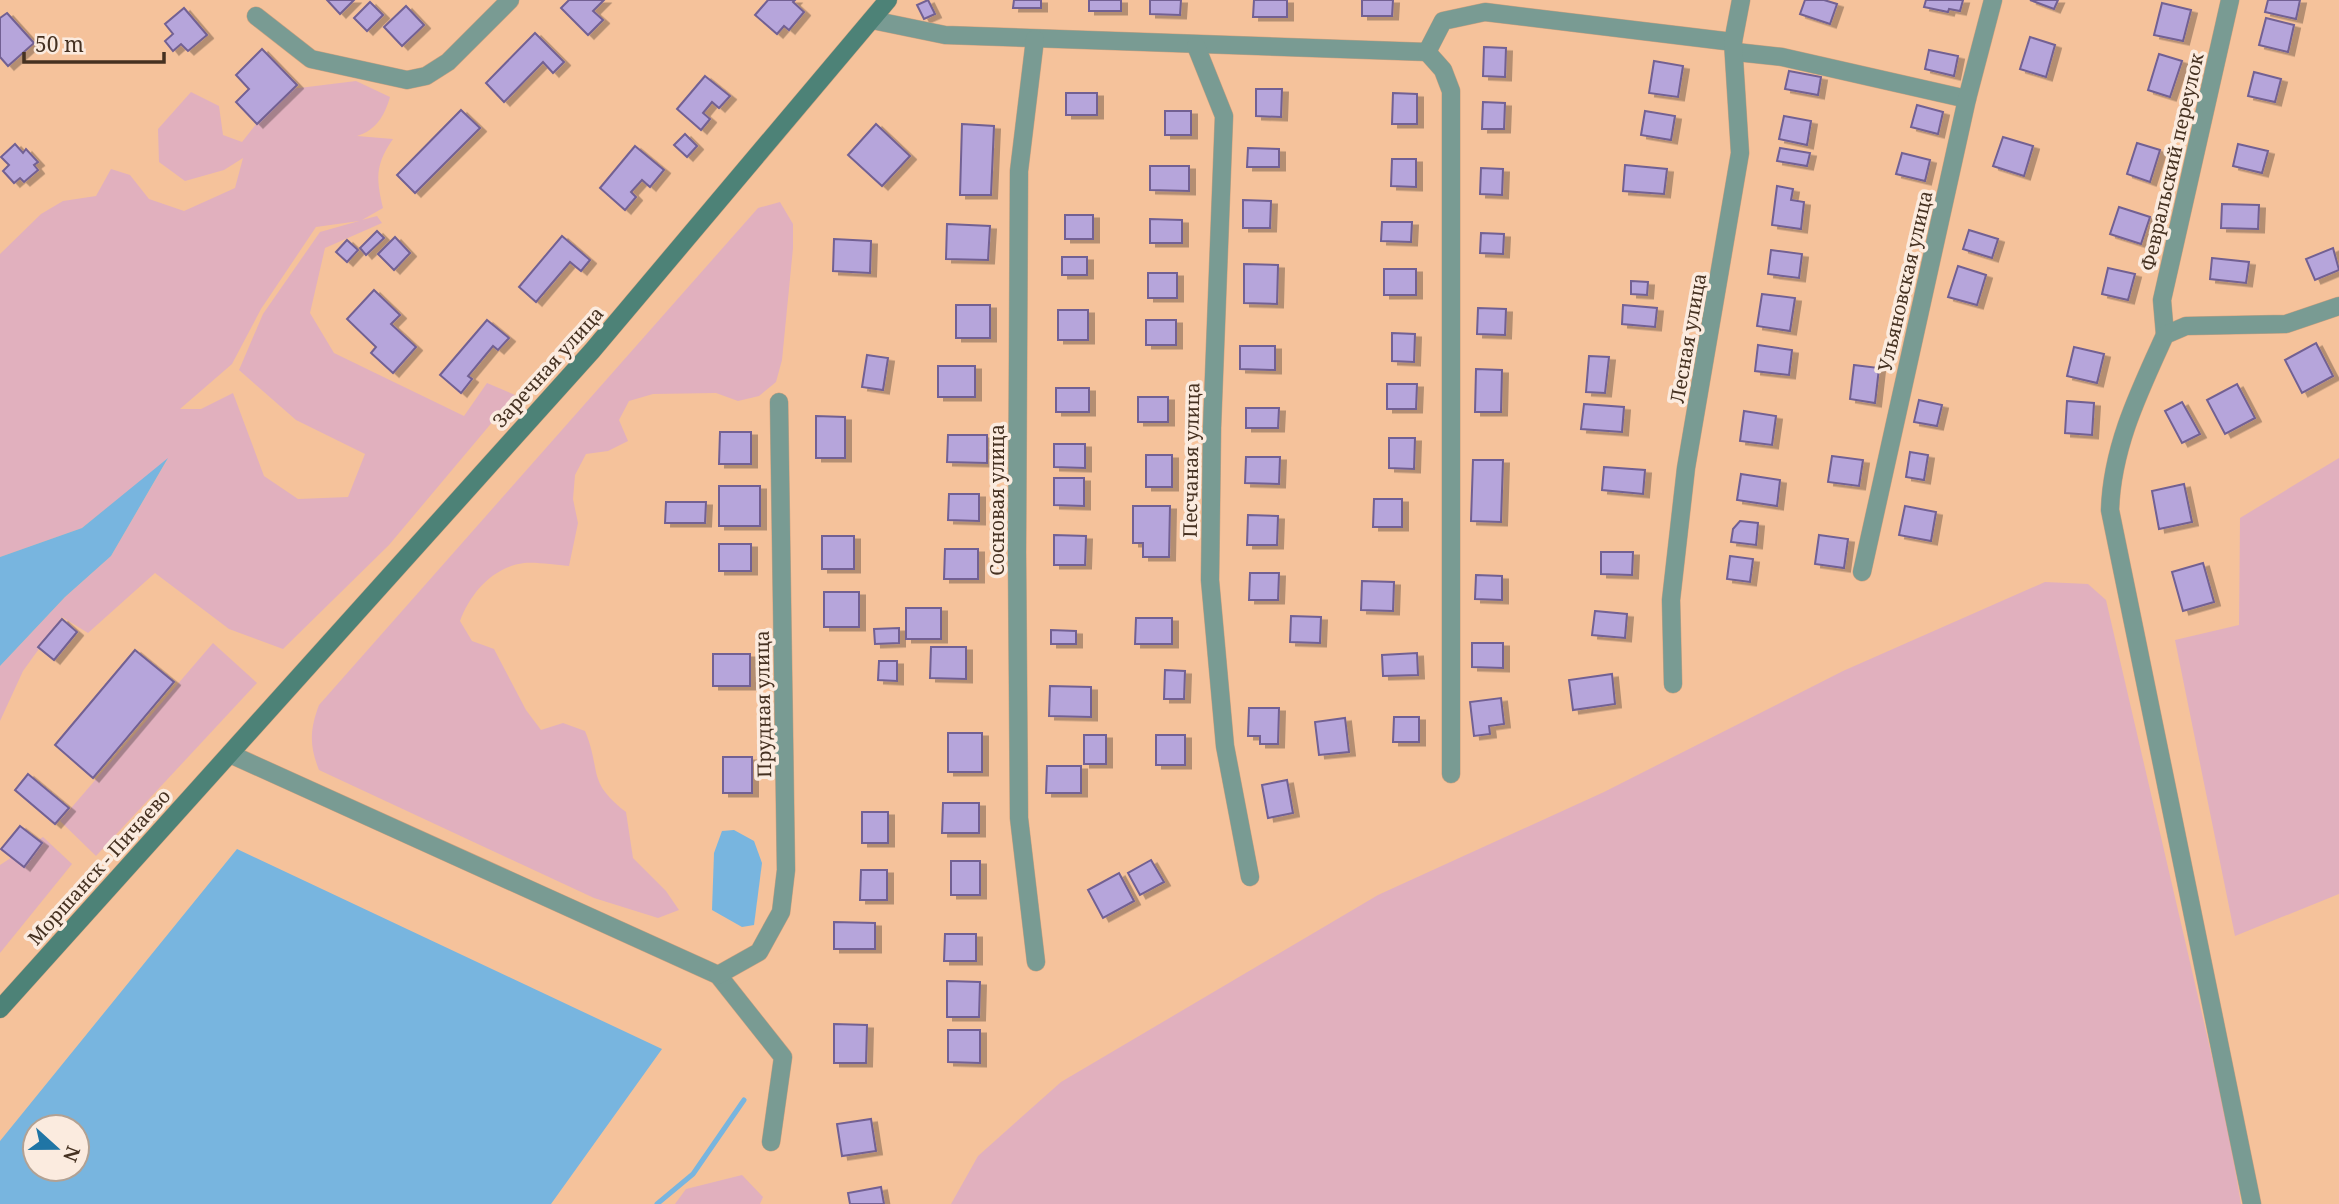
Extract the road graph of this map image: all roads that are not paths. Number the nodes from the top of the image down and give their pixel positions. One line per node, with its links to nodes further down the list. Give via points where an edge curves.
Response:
1 (510, 0): 7 (street, via 448,62 426,76 407,80 311,59)
2 (888, 0): 8 (main road, Заречная улица)
3 (1741, 0): 11 (street, Лесная улица)
4 (1993, 0): 13 (street, Ульяновская улица)
5 (2230, 0): 15 (street, Февральский переулок, via 2162,300)
6 (1463, 7): 11 (street); 12 (street, via 1443,20)
7 (256, 16)
8 (872, 20): 9 (street, via 945,35); 19 (main road, Заречная улица, via 592,351)
9 (1035, 39): 10 (street); 22 (street, Сосновая улица, via 1019,171 1017,552 1019,818)
10 (1196, 46): 12 (street); 21 (street, Песчаная улица, via 1224,116 1210,580 1225,746)
11 (1735, 47): 13 (street); 18 (street, Лесная улица, via 1740,153 1686,468 1671,600)
12 (1427, 52): 20 (street, via 1443,70 1451,91)
13 (1967, 99): 17 (street, Ульяновская улица)
14 (2339, 306): 15 (street, via 2286,324 2186,326)
15 (2165, 335): 26 (street, via 2131,410 2111,476 2110,510)
16 (779, 402): 23 (street, Прудная улица, via 786,870 781,912 759,952)
17 (1862, 572)
18 (1673, 684)
19 (230, 754): 23 (street); 24 (main road, Моршанск - Пичаево)
20 (1451, 774)
21 (1250, 877)
22 (1035, 962)
23 (718, 975): 25 (street, via 783,1057)
24 (0, 1009)
25 (771, 1142)
26 (2252, 1204)

